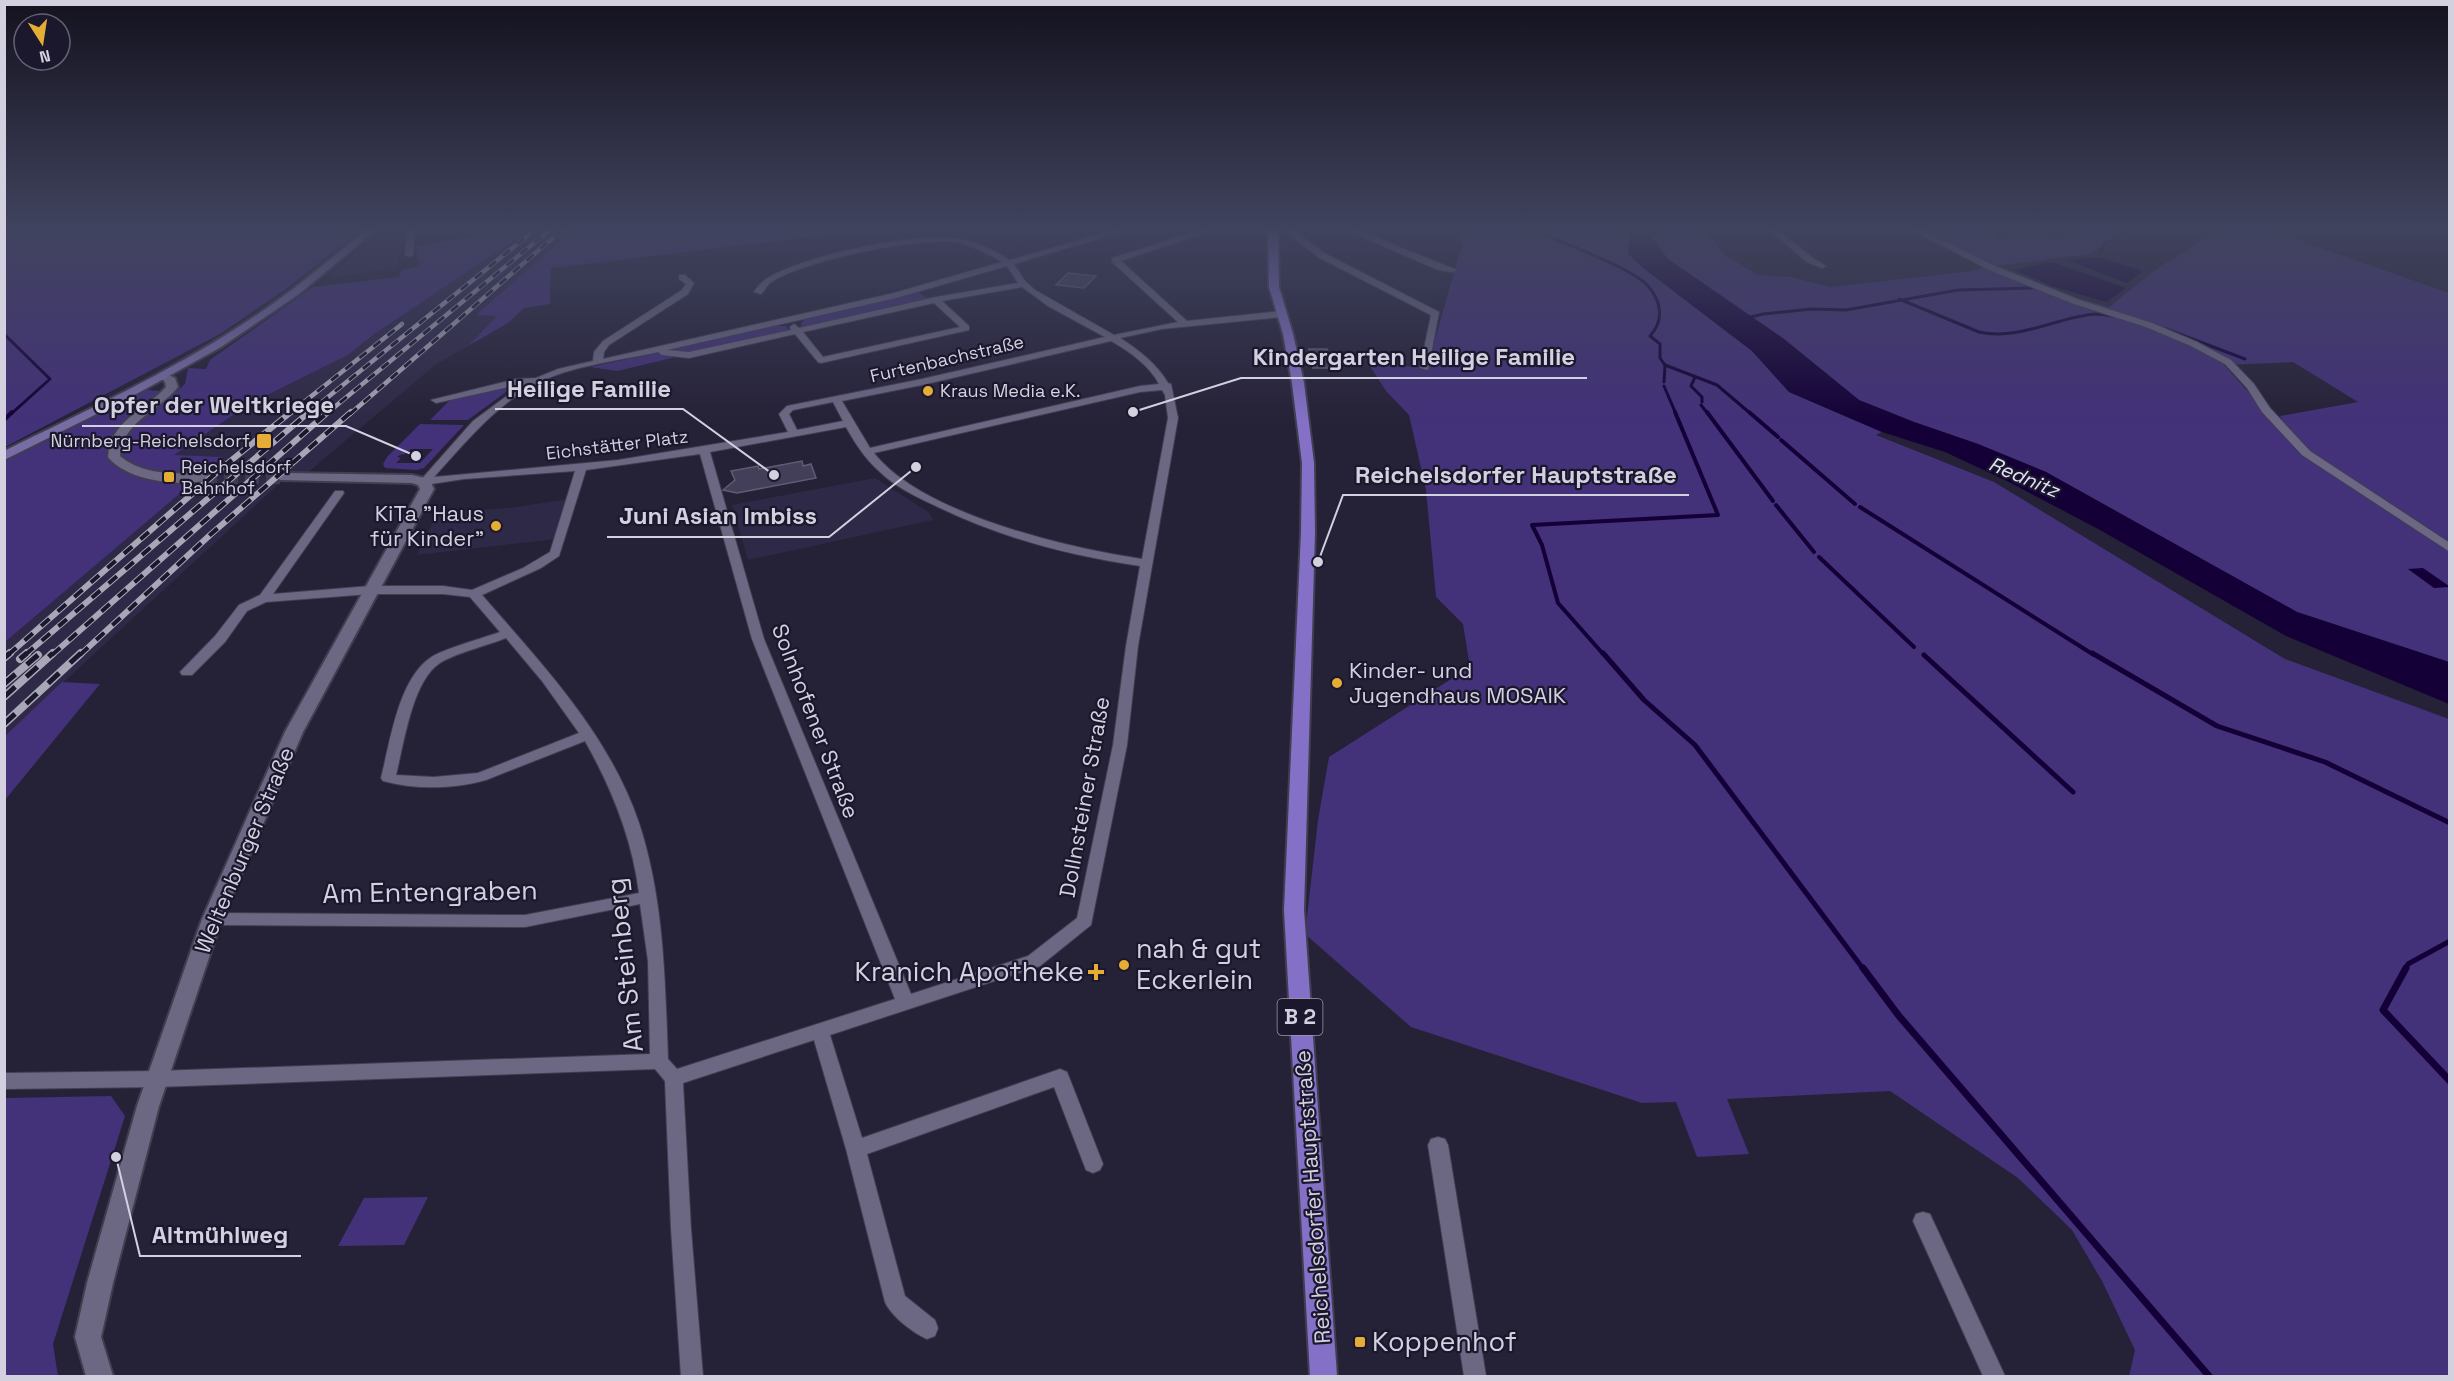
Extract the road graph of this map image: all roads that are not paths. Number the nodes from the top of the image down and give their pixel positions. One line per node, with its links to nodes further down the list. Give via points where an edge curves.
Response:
1 (291, 293): 19 (main road, via 262,316)
2 (683, 293): 17 (street, via 606,343)
3 (901, 293): 12 (street)
4 (972, 293): 10 (street)
5 (1034, 293): 15 (street)
6 (1152, 293): 13 (street)
7 (1276, 293): 11 (main road, Reichelsdorfer Hauptstraße / B 2)
8 (1396, 293): 18 (street, via 1436,314)
9 (2055, 293): 34 (street, via 2149,325 2228,362 2306,453)
10 (936, 300): 14 (street); 14 (street, via 966,328 821,360)
11 (1282, 314): 13 (street, Furtenbachstraße); 57 (main road, Reichelsdorfer Hauptstraße / B 2, via 1298,383 1308,463 1294,910)
12 (788, 321): 14 (street); 16 (street)
13 (1184, 323): 15 (street, Furtenbachstraße)
14 (798, 331): 16 (street, via 689,355)
15 (1111, 337): 21 (street, via 1152,367); 22 (street, Furtenbachstraße)
16 (658, 349): 17 (street)
17 (598, 362): 20 (street)
18 (1425, 368)
19 (163, 375): 28 (main road); 30 (street, via 171,380 172,387 118,436 114,457 130,470 144,474)
20 (536, 380): 23 (street); 32 (street, via 477,423)
21 (1168, 386): 27 (street); 35 (street, Dollnsteiner Straße, via 1173,418)
22 (836, 399): 24 (street); 25 (street, Furtenbachstraße, via 790,408 784,414)
23 (436, 400)
24 (850, 423): 25 (street, Eichstätter Platz); 27 (street)
25 (794, 434): 26 (street, Eichstätter Platz)
26 (704, 450): 29 (street, Eichstätter Platz); 44 (street, Solnhofener Straße, via 758,639)
27 (868, 451): 35 (street, via 880,467 900,482 953,511 1034,541)
28 (4, 456)
29 (582, 467): 32 (street, Eichstätter Platz); 37 (street, via 555,554)
30 (203, 477)
31 (285, 477): 32 (street, via 373,477)
32 (424, 482): 36 (street, Weltenburger Straße, via 427,489)
33 (339, 493): 38 (street)
34 (2450, 549)
35 (1147, 562): 44 (street, Dollnsteiner Straße, via 1120,745 1084,921 1034,961)
36 (370, 590): 37 (street, via 450,590); 38 (street); 43 (street, Weltenburger Straße, via 294,732)
37 (474, 594): 39 (street, Am Steinberg)
38 (264, 598): 40 (street, via 243,608 220,639)
39 (506, 634): 41 (street, Am Steinberg, via 546,678); 41 (street, via 435,660 426,668 408,702 388,778 467,780)
40 (187, 672)
41 (588, 735): 42 (street, Am Steinberg, via 631,823)
42 (647, 897): 43 (street, Am Entengraben, via 525,921); 46 (street, Am Steinberg, via 656,961)
43 (212, 919): 48 (street, Weltenburger Straße)
44 (905, 1001): 45 (street, Dollnsteiner Straße)
45 (820, 1031): 47 (street, Dollnsteiner Straße); 51 (street)
46 (659, 1061): 47 (street, Am Steinberg); 48 (street)
47 (674, 1078): 56 (street)
48 (157, 1079): 49 (street); 55 (street, Weltenburger Straße, via 88,1336)
49 (4, 1081)
50 (1438, 1145): 58 (street)
51 (856, 1149): 52 (street, via 1060,1077); 54 (street, via 896,1302)
52 (1093, 1164)
53 (1923, 1221): 59 (street)
54 (927, 1328)
55 (99, 1377)
56 (692, 1377)
57 (1324, 1377)
58 (1475, 1377)
59 (1994, 1377)

